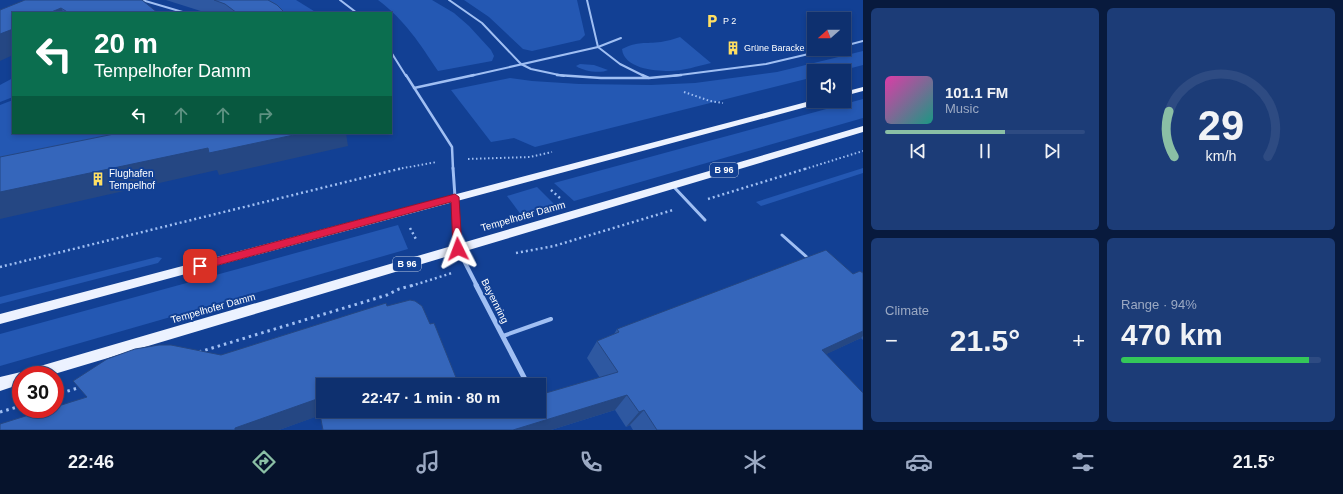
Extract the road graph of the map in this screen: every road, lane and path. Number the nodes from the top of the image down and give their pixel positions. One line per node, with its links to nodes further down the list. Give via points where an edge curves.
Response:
1 (142, 0): 5 (lane)
2 (340, 0): 6 (lane)
3 (449, 0): 13 (lane, via 470,13)
4 (587, 0): 10 (lane)
5 (183, 12)
6 (356, 12)
7 (621, 38): 10 (lane)
8 (863, 42): 9 (lane)
9 (851, 45)
10 (598, 47): 13 (lane); 14 (lane, via 620,64)
11 (392, 54): 15 (lane)
12 (807, 54): 14 (lane, via 766,64)
13 (522, 65): 14 (lane, via 537,71 594,78); 15 (lane)
14 (649, 78)
15 (414, 88): 23 (lane, via 452,147)
16 (863, 89): 17 (main road)
17 (851, 92)
18 (807, 104): 23 (main road)
19 (863, 129): 22 (main road, Tempelhofer Damm / B 96)
20 (417, 165): 31 (path)
21 (546, 185): 24 (path)
22 (673, 186): 25 (lane); 29 (main road, Tempelhofer Damm / B 96)
23 (455, 197): 29 (street, Bayernring); 33 (main road)
24 (565, 204)
25 (705, 220)
26 (408, 223): 28 (path)
27 (782, 235): 30 (lane)
28 (418, 245)
29 (458, 249): 35 (street, Bayernring); 37 (main road, Tempelhofer Damm / B 96)
30 (811, 261)
31 (0, 267)
32 (422, 282): 36 (path)
33 (0, 319)
34 (551, 319): 35 (lane)
35 (503, 336): 38 (street, Bayernring)
36 (191, 354)
37 (61, 366)
38 (524, 378)
39 (12, 381): 40 (main road)
40 (0, 384)
41 (85, 386): 42 (path)
42 (64, 392)
43 (12, 409): 44 (path)
44 (0, 412)

